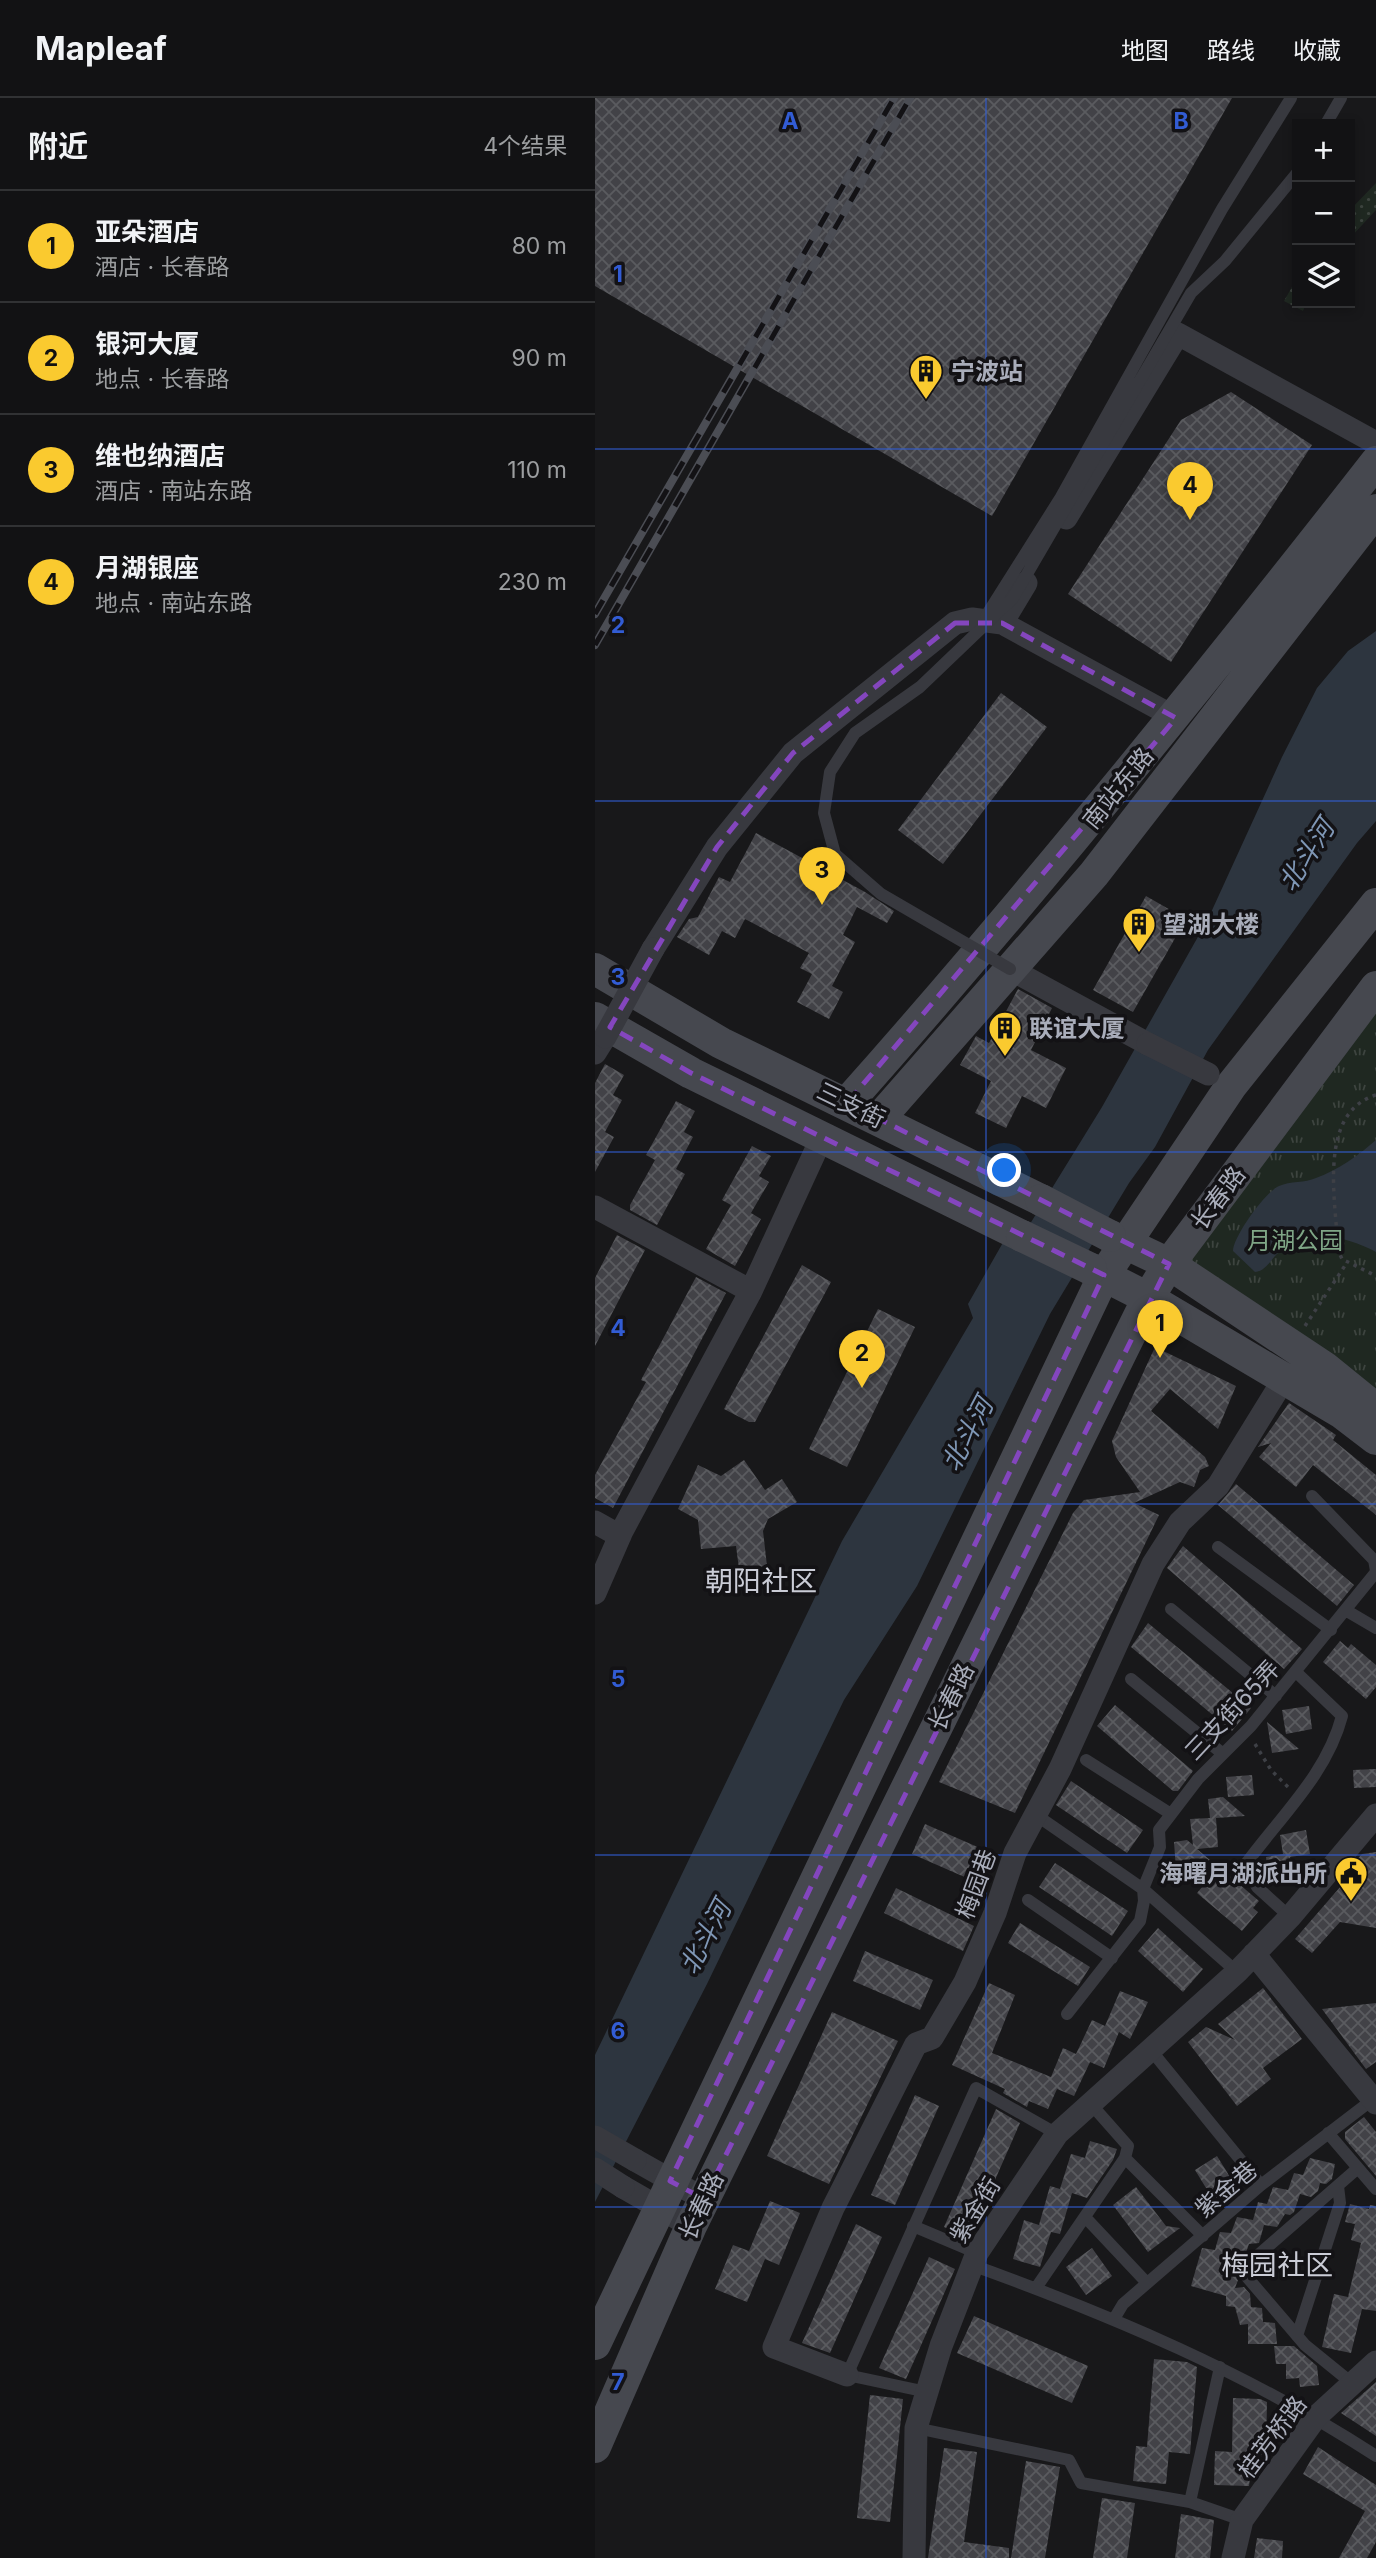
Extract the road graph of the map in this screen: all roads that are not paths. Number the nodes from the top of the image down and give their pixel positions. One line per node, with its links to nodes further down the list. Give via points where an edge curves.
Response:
1 (1291, 98): 9 (lane, bridge, via 1221,209 1061,497)
2 (1341, 98): 3 (lane)
3 (1329, 119)
4 (1292, 179): 9 (lane, bridge, via 1225,261 1191,293 1013,598)
5 (1376, 443): 8 (street, via 1178,334)
6 (1376, 462): 10 (main road, 南站东路)
7 (1376, 510): 14 (main road, 南站东路, via 1094,874)
8 (1002, 623): 10 (street); 16 (street, bridge, via 972,619 955,623 793,753 717,847)
9 (976, 633): 12 (lane, bridge, via 920,687 855,733 830,772 824,813 835,854 881,894)
10 (1175, 718): 12 (main road, 南站东路)
11 (1376, 904): 17 (main road, 长春路)
12 (981, 952): 14 (lane, bridge); 18 (main road, 南站东路)
13 (595, 969): 18 (main road, 三支街, via 721,1043)
14 (1010, 969): 17 (street, bridge); 19 (main road, 南站东路)
15 (1376, 987): 23 (main road, 长春路)
16 (598, 1036): 20 (main road, 三支街, via 691,1073)
17 (1220, 1080): 22 (main road, 长春路)
18 (846, 1103): 19 (main road, 三支街)
19 (879, 1119): 22 (main road, 三支街, bridge)
20 (822, 1137): 24 (main road, 三支街, bridge); 25 (street)
21 (595, 1206): 25 (street)
22 (1118, 1240): 23 (main road, 三支街); 24 (main road, 长春路)
23 (1169, 1265): 26 (main road, 长春路); 28 (main road, via 1324,1367)
24 (1098, 1272): 26 (main road, 三支街); 67 (main road, 长春路)
25 (751, 1291): 32 (street)
26 (1148, 1298): 27 (main road); 68 (main road, 长春路)
27 (1283, 1379): 29 (main road); 46 (street, 梅园巷, via 1218,1486 1180,1522 1153,1564)
28 (1376, 1409)
29 (1376, 1439)
30 (1312, 1496): 34 (lane, 三支街65弄, via 1374,1560)
31 (595, 1522): 32 (street)
32 (620, 1536): 35 (street)
33 (1218, 1547): 39 (lane)
34 (1376, 1572): 37 (lane, 三支街65弄)
35 (595, 1593)
36 (1171, 1609): 42 (lane)
37 (1347, 1611): 38 (lane); 39 (lane, 三支街65弄)
38 (1376, 1628)
39 (1331, 1630): 40 (lane, 三支街65弄)
40 (1296, 1672): 42 (lane, 三支街65弄); 50 (lane, via 1342,1716 1320,1770 1245,1865 1257,1887)
41 (1131, 1679): 43 (lane)
42 (1276, 1696): 43 (lane, 三支街65弄)
43 (1223, 1754): 45 (lane, 三支街65弄)
44 (1086, 1760): 45 (lane)
45 (1171, 1814): 48 (lane, 三支街65弄, via 1159,1830 1160,1847)
46 (1036, 1815): 48 (lane); 80 (street, 梅园巷, via 1015,1853 965,1982 932,2038 916,2044 833,2208 774,2347)
47 (1376, 1815): 50 (street, 紫金街)
48 (1143, 1889): 52 (lane, 三支街65弄, via 1140,1921); 53 (lane)
49 (1028, 1900): 52 (lane)
50 (1290, 1917): 51 (street, 紫金街)
51 (1254, 1954): 53 (street, 紫金街); 56 (street)
52 (1112, 1958): 54 (lane, 三支街65弄)
53 (1237, 1972): 55 (street, 紫金街)
54 (1067, 2014)
55 (1150, 2049): 57 (street, 紫金街); 64 (lane)
56 (1375, 2100): 58 (lane, 紫金巷)
57 (1090, 2103): 59 (street, 紫金街); 61 (lane, via 1128,2146)
58 (1328, 2133): 62 (lane); 64 (lane, 紫金巷)
59 (1057, 2134): 70 (lane, via 976,2088); 72 (street, 紫金街)
60 (595, 2137): 67 (street, bridge, via 635,2160)
61 (1125, 2158): 69 (lane); 71 (lane)
62 (1358, 2168): 65 (lane); 66 (lane)
63 (595, 2169): 67 (street, bridge, via 623,2187)
64 (1261, 2185): 71 (lane, 紫金巷)
65 (1338, 2186): 76 (lane, via 1340,2203); 76 (lane, via 1241,2270)
66 (1376, 2189)
67 (664, 2195): 68 (street); 77 (main road, 长春路)
68 (697, 2213): 85 (main road, 长春路)
69 (1085, 2217): 73 (lane); 74 (lane)
70 (913, 2226): 72 (lane); 80 (lane)
71 (1203, 2236): 73 (lane, 紫金巷)
72 (975, 2259): 74 (lane); 82 (street, 紫金街)
73 (1147, 2283): 75 (lane, 紫金巷, via 1123,2304)
74 (1036, 2288): 75 (lane)
75 (1114, 2319): 79 (lane)
76 (1297, 2336): 81 (lane)
77 (595, 2344)
78 (1376, 2362): 81 (street, 桂芳桥路)
79 (1220, 2367): 83 (lane); 87 (lane)
80 (847, 2375): 82 (lane)
81 (1353, 2384): 83 (street, 桂芳桥路)
82 (927, 2392): 84 (street, 紫金街)
83 (1316, 2417): 86 (lane); 88 (street, 桂芳桥路)
84 (916, 2428): 87 (lane, via 1069,2460 1081,2483); 89 (street, 紫金街)
85 (595, 2447)
86 (1376, 2456)
87 (1190, 2502): 88 (lane)
88 (1242, 2520): 90 (street, 桂芳桥路)
89 (914, 2558)
90 (1233, 2558)

